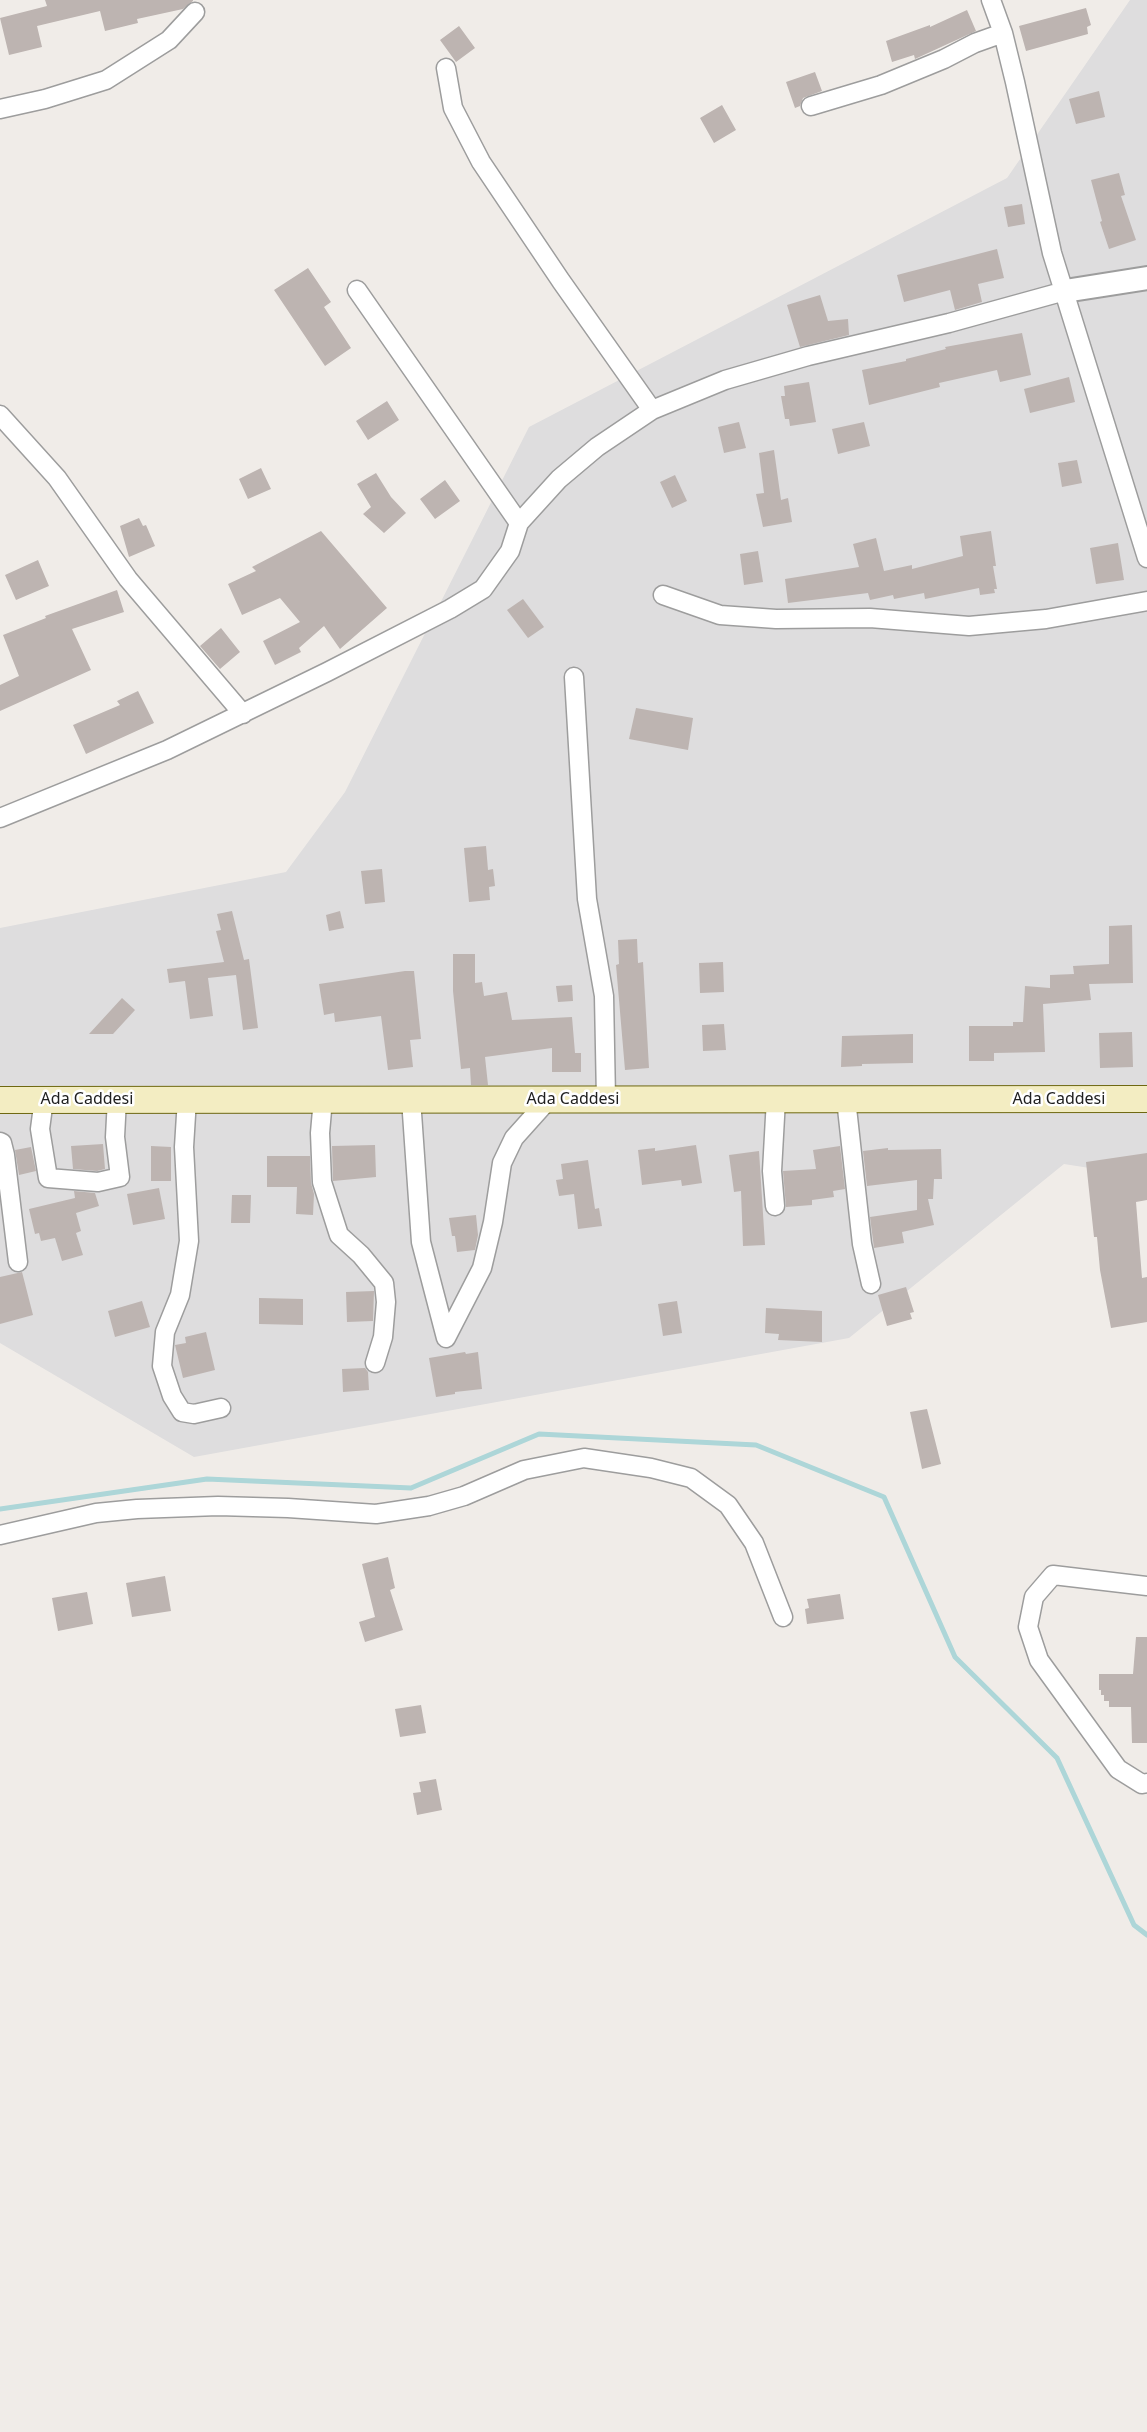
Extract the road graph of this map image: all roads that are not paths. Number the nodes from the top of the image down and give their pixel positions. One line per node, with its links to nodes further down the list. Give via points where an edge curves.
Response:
1 (991, 0): 3 (street)
2 (195, 12): 6 (street, via 169,40 105,80)
3 (1003, 33): 5 (street, via 880,85); 9 (street, via 1052,253)
4 (446, 68): 10 (street, via 453,108 481,162)
5 (811, 106)
6 (0, 109)
7 (1147, 278): 9 (street)
8 (357, 290): 12 (street)
9 (1065, 291): 10 (street, via 724,380); 13 (street)
10 (652, 410): 12 (street, via 559,478)
11 (0, 415): 17 (street, via 57,478 128,579)
12 (519, 523): 17 (street, via 510,551 483,589)
13 (1147, 558)
14 (663, 595): 15 (street, via 720,615 870,618 969,626 1046,619)
15 (1147, 601)
16 (574, 677): 25 (street, via 587,898 604,996)
17 (243, 714): 18 (street, via 167,750)
18 (0, 818)
19 (44, 1099): 20 (main road, Ada Caddesi); 20 (street, via 40,1129 48,1178 98,1182 120,1177 115,1137); 29 (main road, Ada Caddesi)
20 (117, 1099): 21 (main road, Ada Caddesi)
21 (187, 1099): 22 (main road, Ada Caddesi); 35 (street, via 184,1147 189,1241 180,1295 165,1332 162,1366 182,1412 194,1414)
22 (322, 1099): 23 (main road, Ada Caddesi); 34 (street, via 322,1182 339,1235 384,1283 383,1337)
23 (411, 1099): 24 (main road, Ada Caddesi); 24 (street, via 421,1242 446,1338 482,1268 502,1163 514,1138)
24 (549, 1099): 25 (main road, Ada Caddesi)
25 (606, 1099): 26 (main road, Ada Caddesi)
26 (776, 1099): 27 (main road, Ada Caddesi); 31 (street, via 772,1171)
27 (846, 1099): 28 (main road, Ada Caddesi); 33 (street, via 862,1244)
28 (1147, 1099)
29 (0, 1100)
30 (0, 1142): 32 (street, via 5,1155)
31 (775, 1206)
32 (18, 1262)
33 (871, 1284)
34 (375, 1363)
35 (221, 1408)
36 (0, 1535): 38 (street, via 96,1513 137,1509 230,1506 376,1514 429,1506 464,1496 524,1470 584,1458 692,1478 728,1505 754,1543)
37 (1147, 1586): 39 (street, via 1053,1575 1034,1597 1028,1627 1039,1660 1118,1769)
38 (783, 1617)
39 (1147, 1784)

